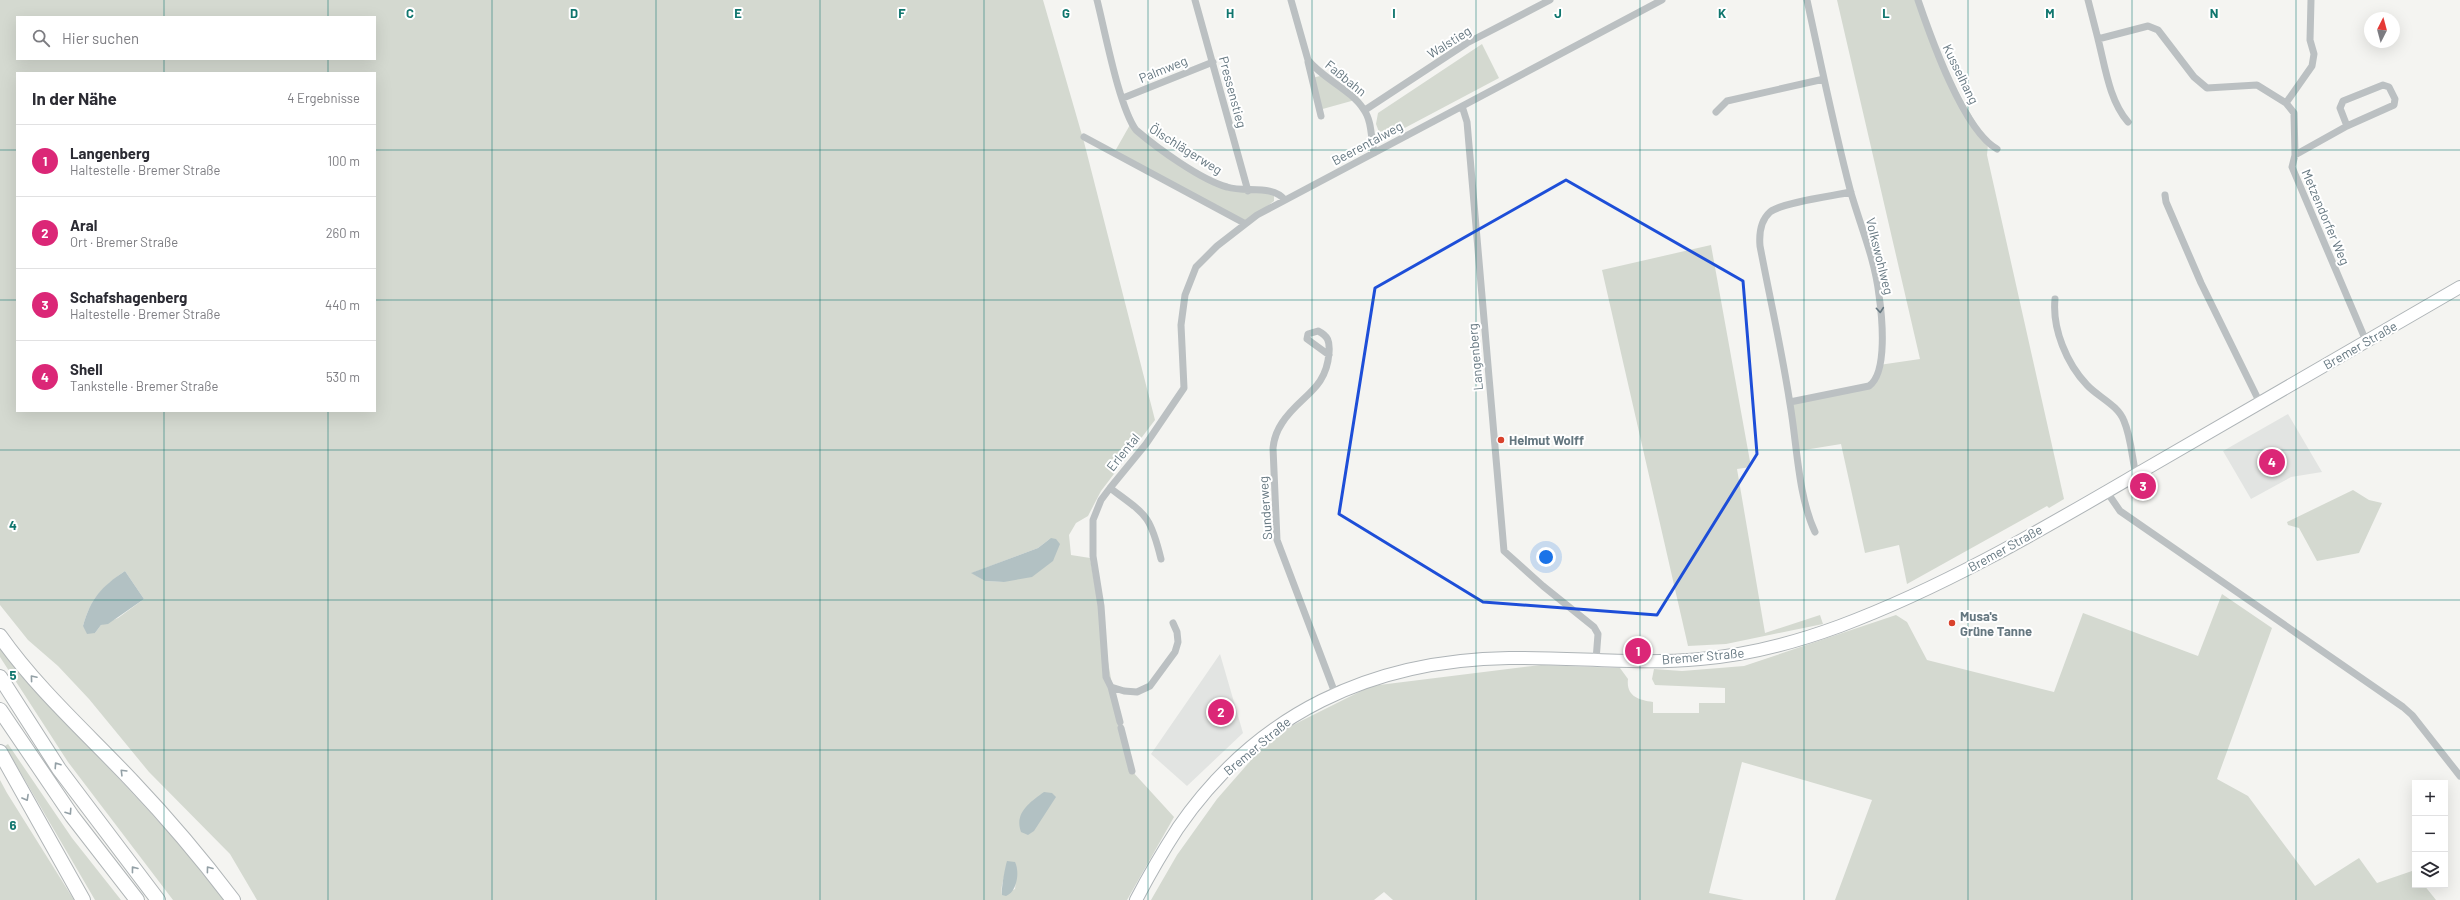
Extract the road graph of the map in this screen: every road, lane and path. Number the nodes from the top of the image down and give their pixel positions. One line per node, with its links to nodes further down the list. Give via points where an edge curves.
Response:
1 (1097, 0): 14 (street, Ölschlägerweg)
2 (1195, 0): 12 (street, Pressenstieg)
3 (1291, 0): 11 (street, Faßbahn)
4 (1550, 0): 17 (street, Walstieg, via 1467,43)
5 (1662, 0): 16 (street, Beerentalweg)
6 (1807, 0): 13 (street, Volkswohlweg)
7 (1918, 0): 23 (street, Kusselhang, via 1937,56 1965,110 1988,144)
8 (2088, 0): 10 (street)
9 (2311, 0): 15 (street, via 2310,40 2314,54 2312,66)
10 (2098, 39): 15 (street, via 2148,26 2158,30 2194,77 2207,88 2257,85); 20 (street, via 2110,87 2121,114)
11 (1308, 60): 17 (street, Faßbahn); 19 (street)
12 (1213, 62): 14 (street, Palmweg); 26 (street, Pressenstieg)
13 (1824, 79): 18 (street, via 1727,101); 27 (street, Volkswohlweg)
14 (1122, 98): 26 (street, Ölschlägerweg, via 1131,123 1142,135 1209,179 1226,187)
15 (2286, 103): 25 (street, via 2294,113)
16 (1462, 106): 24 (street, Beerentalweg); 44 (street, Langenberg, via 1467,122 1504,552 1594,627 1598,634)
17 (1364, 110): 24 (street, Faßbahn)
18 (1716, 112)
19 (1321, 116)
20 (2128, 122)
21 (2347, 126): 21 (street, Metzendorfer Weg, via 2394,105 2395,99 2389,87 2384,85 2343,101 2340,108); 25 (street, Metzendorfer Weg)
22 (1084, 137): 30 (street)
23 (1997, 150)
24 (1374, 153): 29 (street, Beerentalweg)
25 (2295, 155): 33 (street, Metzendorfer Weg, via 2292,167)
26 (1248, 191): 29 (street, Ölschlägerweg, via 1274,191)
27 (1851, 192): 35 (street, via 1780,207 1769,213 1760,228 1760,246); 35 (street, Volkswohlweg, one-way to 35, via 1879,295 1882,331 1877,377 1872,384 1848,392)
28 (2165, 195): 36 (street, via 2201,284)
29 (1285, 200): 30 (street, Beerentalweg)
30 (1244, 223): 38 (street, Erlental, via 1196,267 1185,295 1181,325 1184,388 1146,444)
31 (2460, 287): 33 (main road, Bremer Straße)
32 (2055, 299): 37 (street, via 2054,311 2070,364 2087,386 2117,410 2124,421)
33 (2366, 341): 36 (main road, Bremer Straße)
34 (1329, 355): 47 (street, Sunderweg, via 1325,375 1283,421 1274,436 1273,448 1277,540)
35 (1790, 402): 40 (street, via 1802,482 1810,521)
36 (2260, 403): 37 (main road, Bremer Straße)
37 (2136, 475): 39 (main road, Bremer Straße)
38 (1110, 488): 41 (street, via 1145,514 1153,528); 46 (street, Erlental, via 1093,520 1092,532 1106,678)
39 (2107, 492): 44 (main road, Bremer Straße, via 1943,582 1842,625 1785,645 1701,659); 51 (street, via 2120,512 2403,706)
40 (1815, 532)
41 (1161, 558)
42 (1173, 623): 46 (street, via 1178,642 1175,652 1150,686 1137,692 1124,692)
43 (0, 636): 55 (highway, one-way to 43, via 193,848 68,716)
44 (1596, 660): 47 (main road, Bremer Straße, via 1505,658 1433,664 1378,676)
45 (0, 677): 54 (highway, one-way to 45, via 59,769)
46 (1111, 687): 50 (street, Erlental)
47 (1335, 693): 56 (main road, Bremer Straße, via 1268,733 1212,784 1179,827)
48 (0, 710): 53 (highway, one-way to 53, via 72,816)
49 (0, 752): 52 (highway, one-way to 52)
50 (1132, 771)
51 (2460, 776)
52 (83, 900)
53 (137, 900)
54 (158, 900)
55 (233, 900)
56 (1136, 900)

